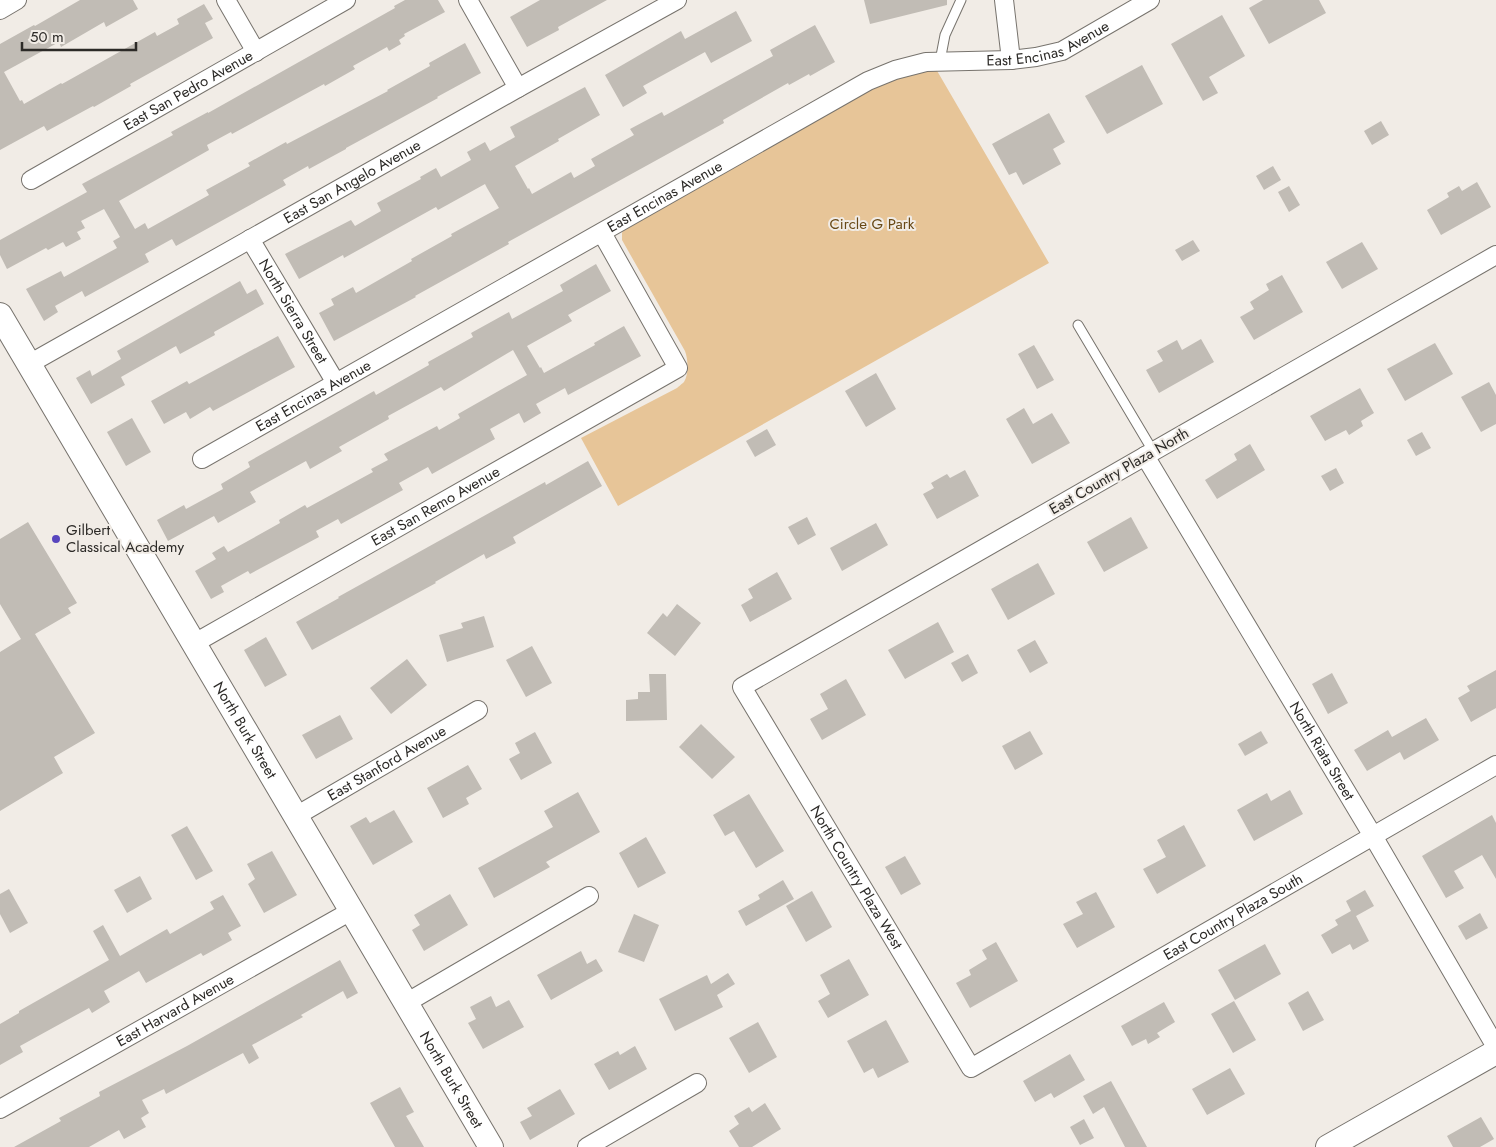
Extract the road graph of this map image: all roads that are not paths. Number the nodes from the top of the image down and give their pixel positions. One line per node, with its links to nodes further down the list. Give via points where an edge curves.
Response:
1 (17, 0): 9 (street)
2 (226, 0): 10 (street)
3 (346, 0): 10 (street, East San Pedro Avenue)
4 (468, 0): 13 (street)
5 (677, 0): 13 (street, East San Angelo Avenue)
6 (961, 0): 12 (lane, via 945,35)
7 (1004, 0): 11 (street)
8 (1150, 0): 11 (street, East Encinas Avenue, via 1062,51)
9 (0, 10)
10 (256, 52): 14 (street, East San Pedro Avenue)
11 (1011, 60): 12 (street, East Encinas Avenue)
12 (940, 61): 15 (street, East Encinas Avenue, via 895,70 868,81)
13 (518, 88): 16 (street, East San Angelo Avenue)
14 (31, 180)
15 (602, 233): 21 (street, East Encinas Avenue); 24 (street, East San Remo Avenue, via 678,368)
16 (250, 239): 20 (street, East San Angelo Avenue); 21 (street, North Sierra Street)
17 (1496, 255): 22 (street, East Country Plaza North)
18 (0, 315): 20 (street, North Burk Street)
19 (1078, 325): 22 (lane)
20 (29, 364): 24 (street, North Burk Street)
21 (336, 383): 23 (street, East Encinas Avenue)
22 (1149, 454): 25 (street, East Country Plaza North); 29 (street, North Riata Street)
23 (202, 459)
24 (193, 644): 28 (street, North Burk Street)
25 (742, 687): 35 (street, North Country Plaza West)
26 (478, 710): 28 (street, East Stanford Avenue)
27 (1496, 765): 29 (street, East Country Plaza South)
28 (296, 816): 31 (street, North Burk Street)
29 (1373, 836): 33 (street, North Riata Street); 35 (street, East Country Plaza South)
30 (589, 896): 32 (street)
31 (351, 911): 32 (street, North Burk Street); 37 (street, East Harvard Avenue)
32 (406, 1003): 38 (street, North Burk Street)
33 (1496, 1048)
34 (1496, 1052): 40 (street)
35 (971, 1068)
36 (697, 1083): 39 (street)
37 (0, 1109)
38 (491, 1147)
39 (587, 1147)
40 (1328, 1147)

